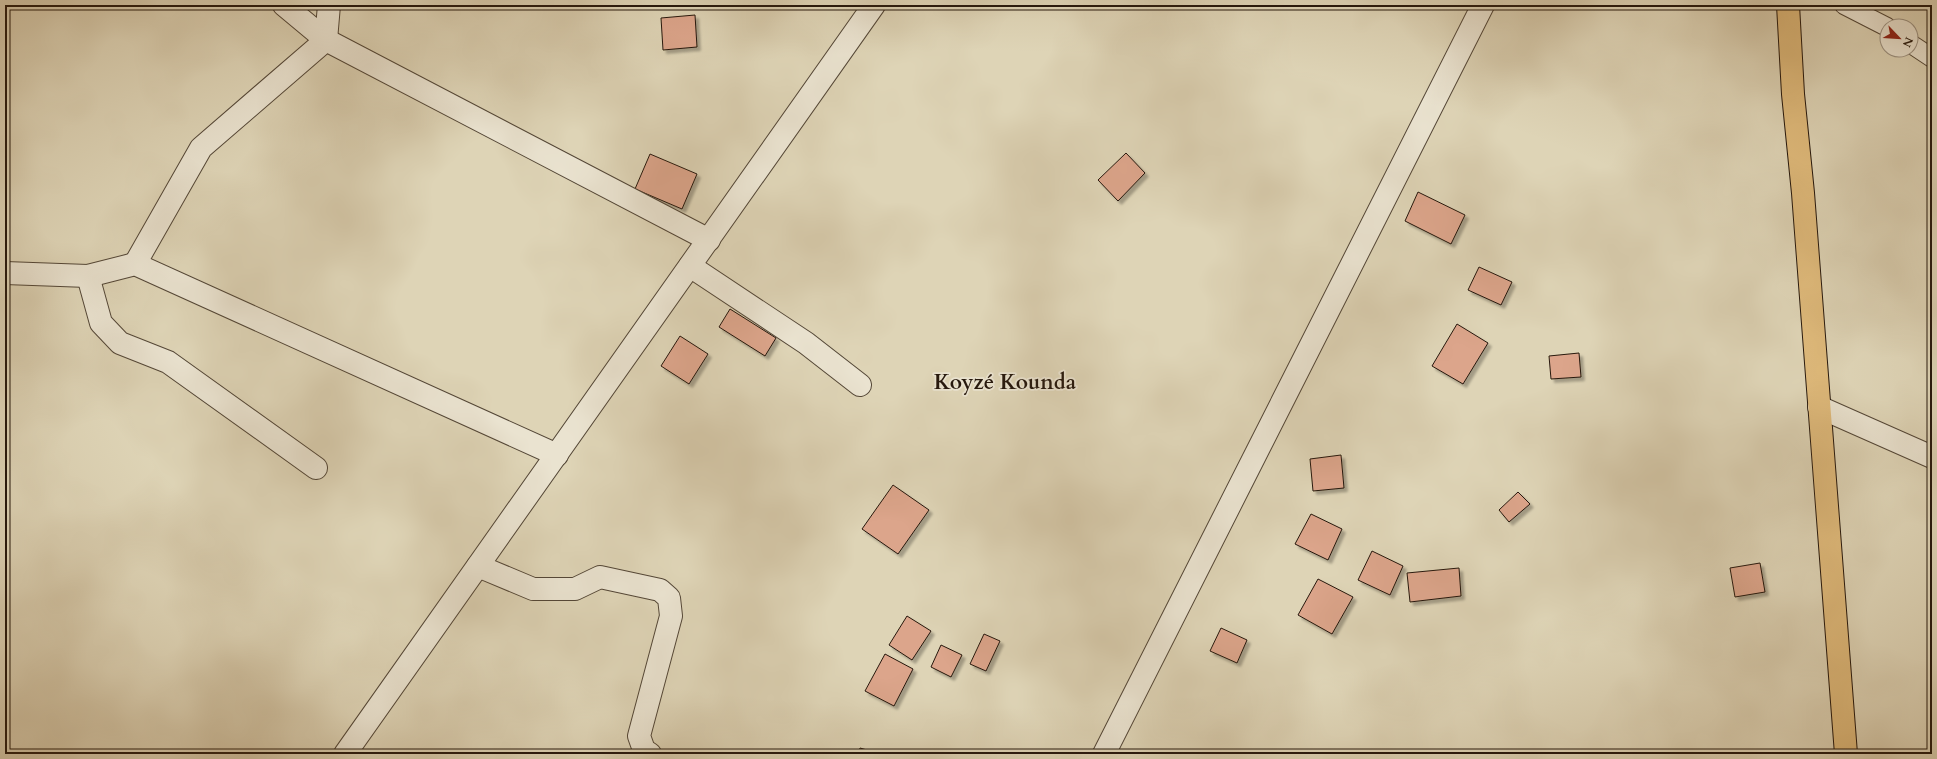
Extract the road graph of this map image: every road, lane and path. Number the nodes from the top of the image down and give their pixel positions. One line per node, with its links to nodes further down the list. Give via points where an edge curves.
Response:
1 (284, 5): 8 (street)
2 (329, 5): 8 (street)
3 (874, 5): 11 (street)
4 (1482, 5): 24 (street)
5 (1788, 5): 17 (main road)
6 (1844, 5): 7 (lane)
7 (1879, 24)
8 (326, 40): 11 (street); 12 (street, via 201,148)
9 (1919, 49): 10 (lane)
10 (1932, 58)
11 (709, 240): 13 (street)
12 (135, 264): 15 (street); 18 (street)
13 (690, 266): 16 (street, via 806,342); 18 (street)
14 (5, 273): 15 (street)
15 (88, 276): 20 (street, via 101,323 120,343 168,362)
16 (860, 385)
17 (1819, 407): 19 (street); 25 (main road)
18 (557, 455): 21 (street)
19 (1932, 457)
20 (316, 468)
21 (478, 566): 22 (street); 23 (street, via 533,589 575,589 600,576 660,590 669,598 671,616 639,736 644,750)
22 (345, 754)
23 (650, 754)
24 (1104, 754)
25 (1846, 754)

